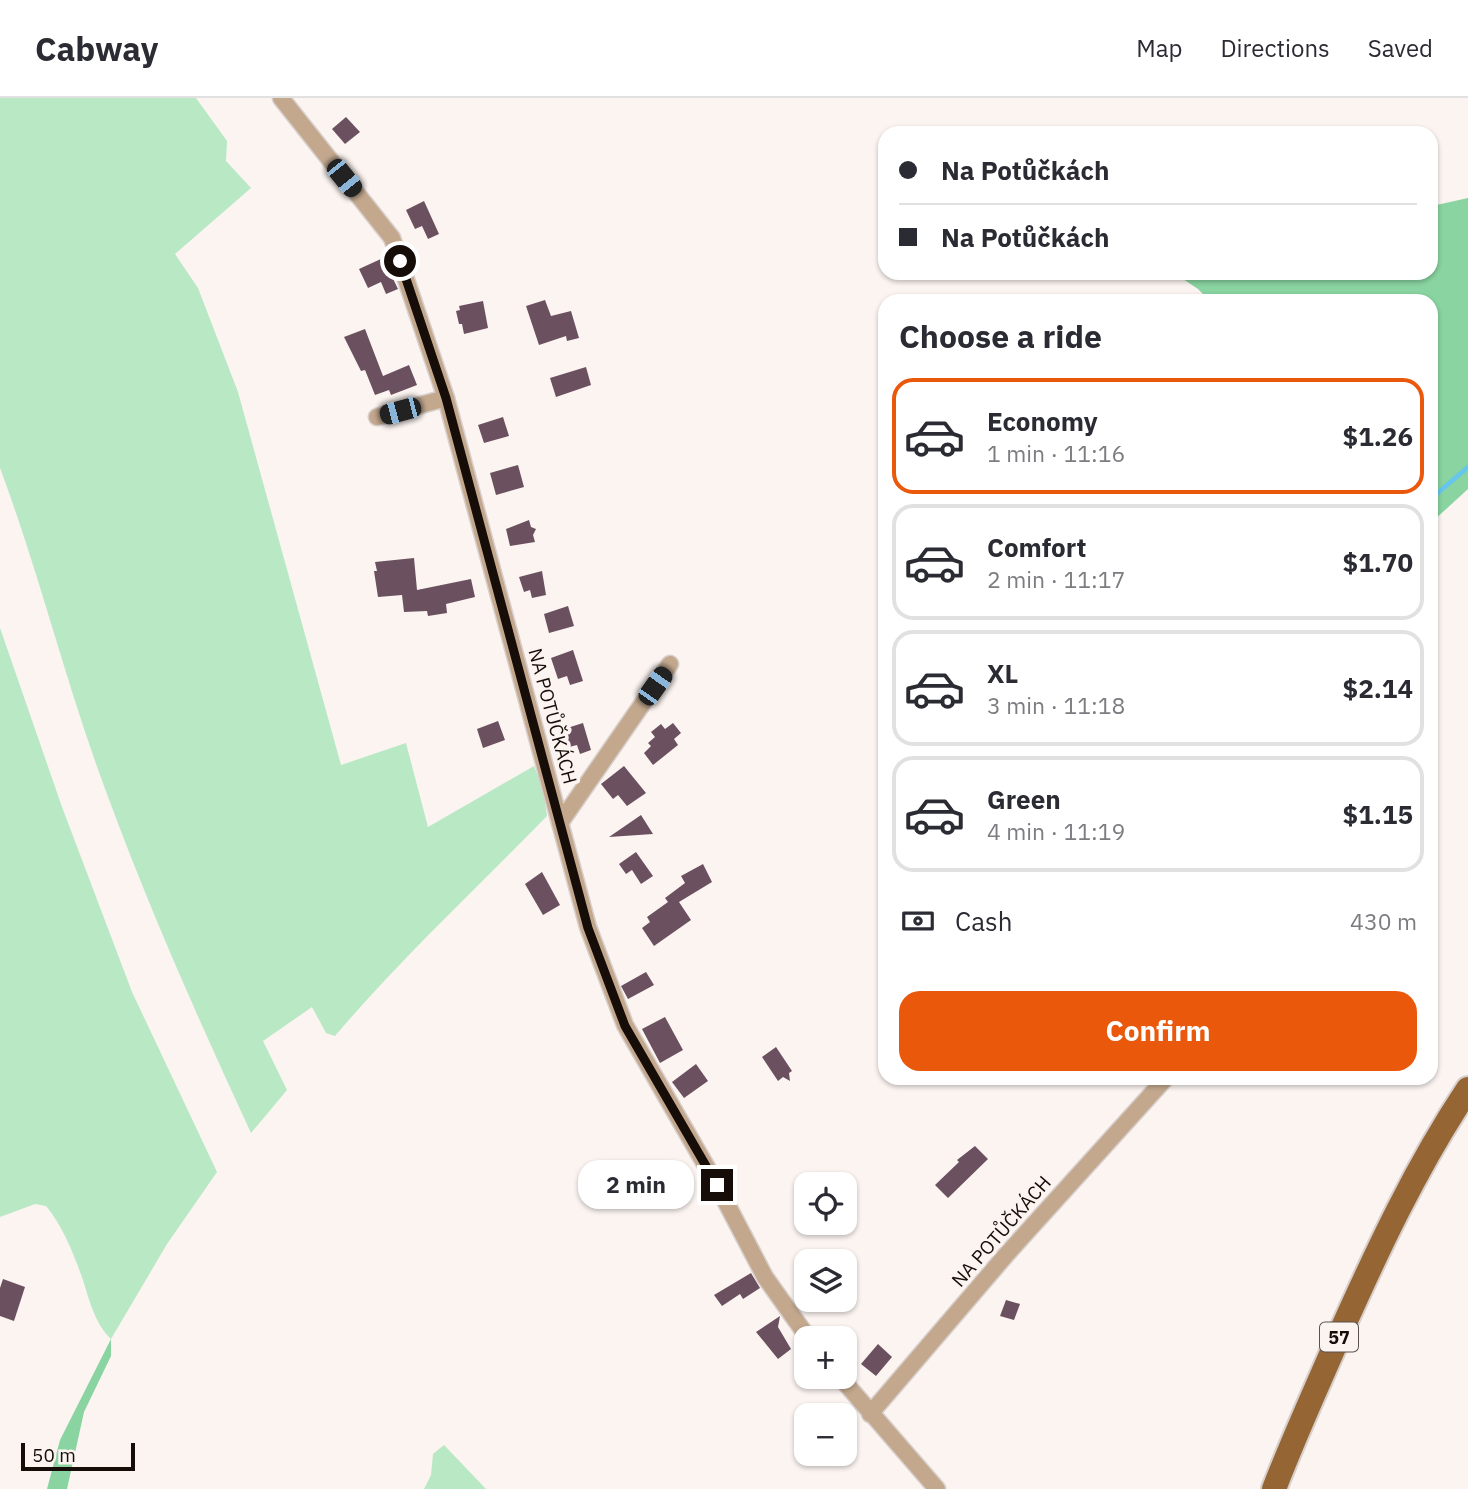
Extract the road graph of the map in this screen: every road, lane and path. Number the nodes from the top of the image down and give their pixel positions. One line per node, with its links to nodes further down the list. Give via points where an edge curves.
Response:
1 (281, 98): 2 (street, NA POTŮČKÁCH, via 392,238)
2 (446, 398): 3 (street); 5 (street, NA POTŮČKÁCH)
3 (377, 417)
4 (670, 664): 5 (street)
5 (560, 823): 8 (street, NA POTŮČKÁCH, via 588,928 625,1026 765,1277)
6 (1160, 1085): 10 (street, NA POTŮČKÁCH)
7 (1468, 1089): 12 (main road, 57, via 1408,1187)
8 (800, 1326)
9 (850, 1389): 10 (street)
10 (870, 1414): 11 (street)
11 (937, 1489)
12 (1274, 1489)

